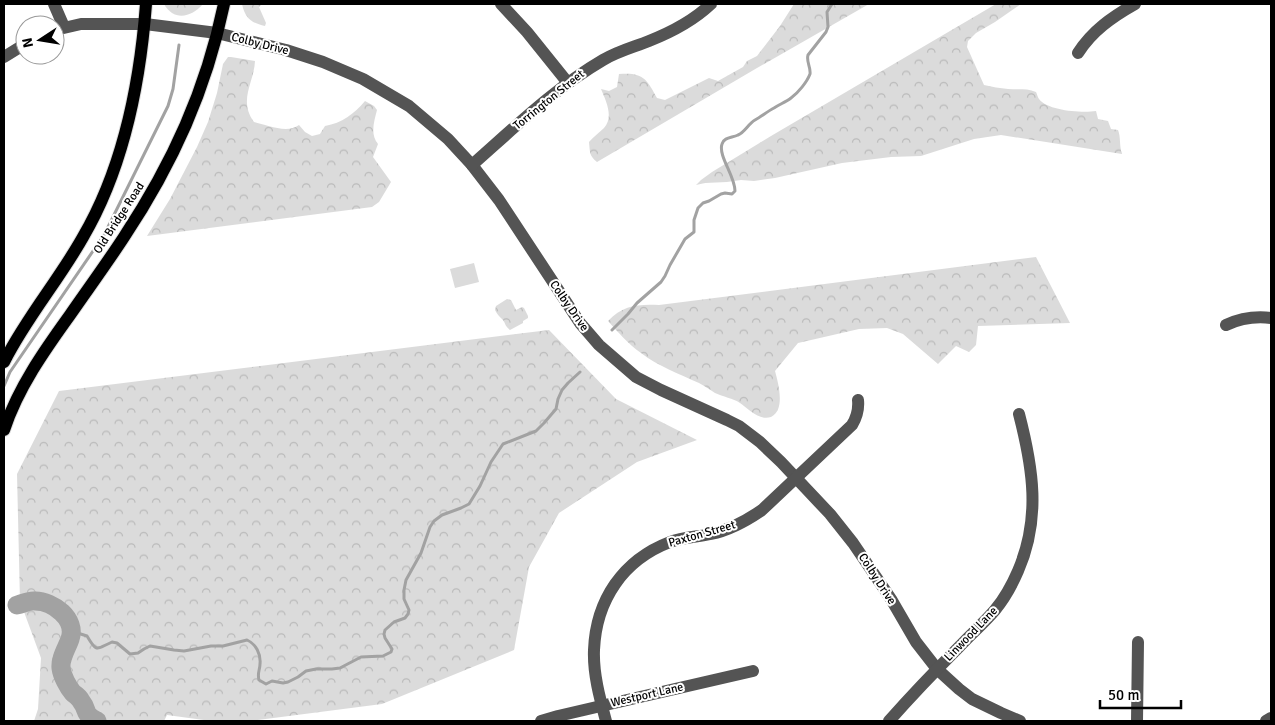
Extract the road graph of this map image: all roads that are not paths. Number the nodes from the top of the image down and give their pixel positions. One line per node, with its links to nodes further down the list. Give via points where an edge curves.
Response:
1 (146, 4): 6 (main road, Old Bridge Road)
2 (224, 4): 8 (main road, Old Bridge Road)
3 (501, 4): 12 (street)
4 (712, 4): 12 (street, Torrington Street, via 679,28 606,58)
5 (1135, 4): 10 (street, via 1097,30)
6 (145, 24): 7 (street, Colby Drive, via 81,24); 8 (street, Colby Drive); 16 (main road, Old Bridge Road, via 131,109 109,184 84,236)
7 (65, 28)
8 (218, 33): 13 (street, Colby Drive, via 306,56 363,78 426,120); 19 (main road, Old Bridge Road, via 196,100 164,172 124,237 44,352 20,393)
9 (15, 50): 11 (street)
10 (1078, 53)
11 (4, 57)
12 (568, 83): 13 (street, Torrington Street)
13 (472, 165): 20 (street, Colby Drive, via 499,200 580,323 599,345 636,377 739,426)
14 (1271, 318): 15 (street, via 1250,317)
15 (1226, 324)
16 (4, 362)
17 (858, 400): 20 (street, Paxton Street, via 857,418 852,425)
18 (1019, 414): 22 (street, Linwood Lane, via 1033,492 1031,525 1022,560 995,610)
19 (4, 430)
20 (796, 478): 22 (street, Colby Drive, via 853,543); 24 (street, Paxton Street, via 762,510 746,520 712,534 671,542 652,550 622,574 605,600 595,634 594,666)
21 (1138, 642): 30 (street)
22 (937, 669): 28 (street, Linwood Lane); 29 (street, Colby Drive, via 972,699)
23 (753, 671): 24 (street, Westport Lane)
24 (601, 706): 26 (street, Westport Lane); 27 (street, Paxton Street)
25 (1271, 718): 31 (street)
26 (541, 721)
27 (606, 721)
28 (889, 721)
29 (1020, 721)
30 (1136, 721)
31 (1266, 721)

